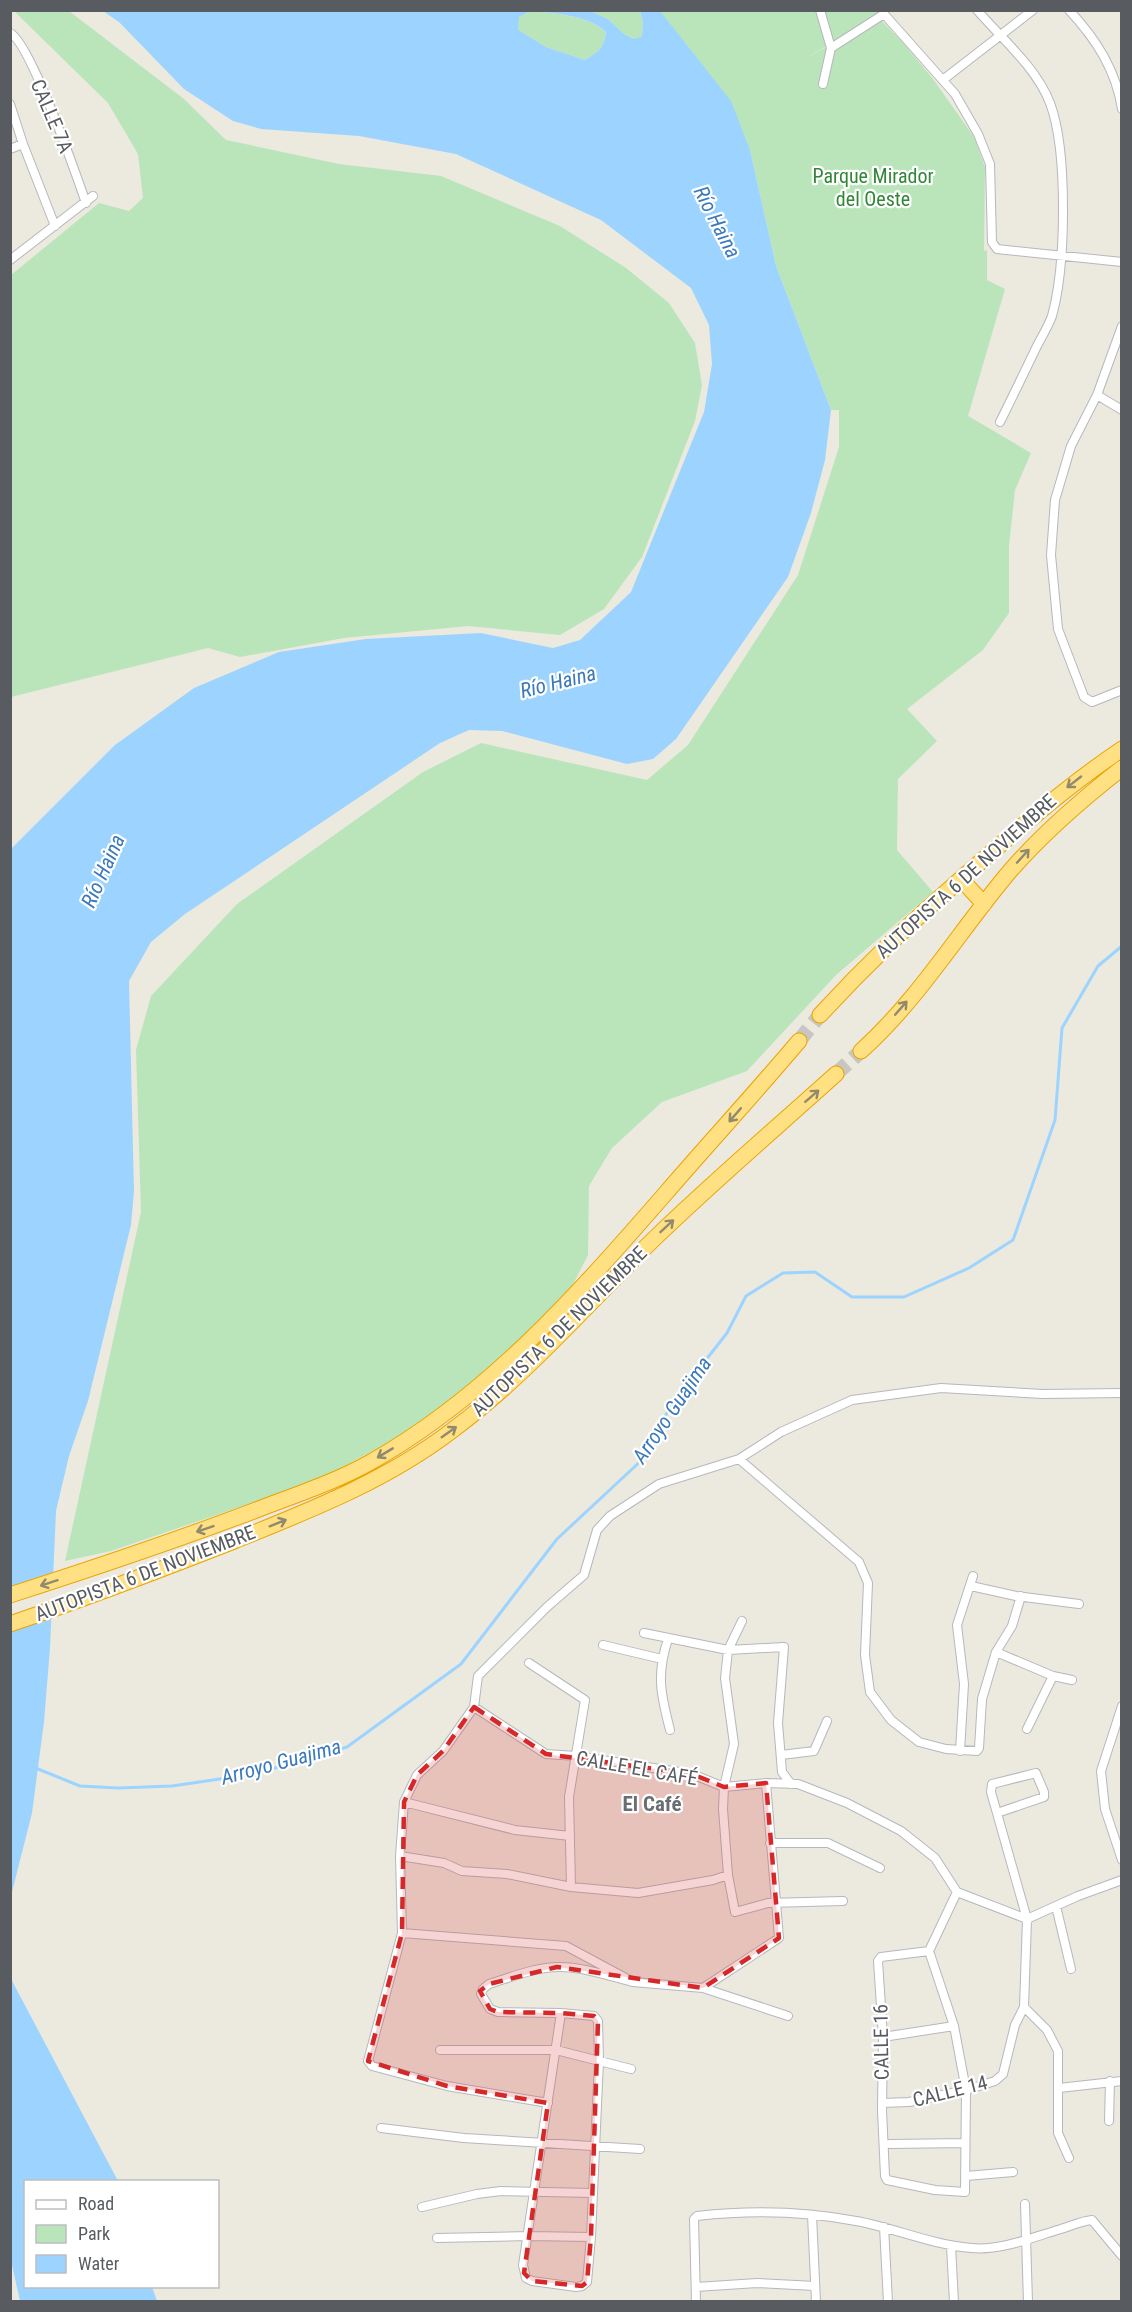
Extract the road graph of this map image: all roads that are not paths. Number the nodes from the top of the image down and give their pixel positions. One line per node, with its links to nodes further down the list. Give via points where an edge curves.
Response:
1 (820, 10): 7 (street)
2 (977, 10): 6 (street)
3 (1034, 10): 6 (street)
4 (1069, 10): 11 (street, via 1100,48 1113,73)
5 (10, 33): 15 (street, CALLE 7A, via 24,51 59,125)
6 (999, 36): 8 (street); 18 (street, via 1037,79 1050,103 1060,164)
7 (831, 48): 8 (street, via 884,14); 9 (street)
8 (944, 79): 18 (street, via 978,134 990,164 993,242 997,249)
9 (823, 84)
10 (10, 104): 12 (street)
11 (1122, 109)
12 (23, 144): 13 (street); 16 (street)
13 (10, 149)
14 (93, 196): 15 (street)
15 (86, 203): 16 (street)
16 (55, 226): 17 (street)
17 (11, 256)
18 (1061, 257): 19 (street); 24 (street, via 1052,316)
19 (1122, 262)
20 (1122, 326): 21 (street)
21 (1118, 346): 22 (street)
22 (1097, 395): 23 (street); 25 (street, via 1063,467 1055,500 1051,555 1059,629 1084,697 1092,702)
23 (1122, 411)
24 (1000, 422)
25 (1122, 690)
26 (1122, 749): 28 (highway, AUTOPISTA 6 DE NOVIEMBRE, one-way to 28, via 1074,782)
27 (1122, 768): 29 (highway, AUTOPISTA 6 DE NOVIEMBRE, one-way to 27, via 1061,817)
28 (961, 879): 29 (highway); 30 (highway, AUTOPISTA 6 DE NOVIEMBRE, via 857,974)
29 (984, 904): 32 (highway, AUTOPISTA 6 DE NOVIEMBRE, one-way to 29, via 907,1002)
30 (820, 1015)
31 (799, 1041): 38 (highway, AUTOPISTA 6 DE NOVIEMBRE, one-way to 38, via 603,1266 544,1327 457,1405 415,1435 367,1464 315,1487 214,1526)
32 (861, 1051)
33 (837, 1074): 42 (highway, AUTOPISTA 6 DE NOVIEMBRE, one-way to 33, via 106,1592 334,1501 454,1430 512,1381 733,1165)
34 (1122, 1393): 35 (street, via 1043,1394 941,1388 852,1400 781,1432)
35 (739, 1459): 53 (street, via 658,1484 610,1516 597,1530 584,1575 478,1676); 57 (street, via 859,1562 868,1583 865,1655 870,1692 891,1720 919,1742)
36 (973, 1576): 37 (street)
37 (970, 1586): 39 (street); 57 (street, via 957,1625 964,1684)
38 (10, 1595)
39 (1021, 1596): 40 (street); 47 (street, via 1012,1626)
40 (1079, 1604)
41 (742, 1622): 46 (street)
42 (10, 1624)
43 (644, 1633): 44 (street)
44 (668, 1639): 46 (street); 48 (street)
45 (603, 1646): 48 (street)
46 (728, 1650): 58 (street, via 784,1647 778,1723); 62 (street, via 725,1678 734,1744)
47 (996, 1652): 50 (street); 57 (street, via 982,1699 979,1748)
48 (662, 1659): 56 (street, via 660,1692)
49 (529, 1663): 59 (street, via 585,1700)
50 (1053, 1676): 51 (street); 55 (street)
51 (1072, 1680)
52 (1122, 1706): 68 (street, via 1101,1771 1105,1809)
53 (474, 1707): 59 (street, CALLE EL CAFÉ, via 546,1754); 63 (street, via 443,1750 417,1775)
54 (827, 1721): 58 (street, via 814,1751)
55 (1027, 1729)
56 (670, 1730)
57 (960, 1750)
58 (781, 1755): 61 (street, via 782,1772)
59 (576, 1756): 62 (street, CALLE EL CAFÉ, via 692,1774); 65 (street, via 569,1797)
60 (766, 1783): 61 (street, CALLE EL CAFÉ); 62 (street, CALLE EL CAFÉ); 66 (street)
61 (790, 1784): 73 (street, CALLE EL CAFÉ, via 847,1803 901,1831 935,1858)
62 (724, 1787): 70 (street)
63 (404, 1803): 65 (street, via 515,1830); 67 (street)
64 (997, 1813): 64 (street, CALLE 14, via 1044,1797 1036,1773 993,1784 991,1792); 77 (street, CALLE 14)
65 (570, 1836): 72 (street)
66 (770, 1843): 69 (street, via 828,1844); 75 (street)
67 (400, 1856): 72 (street, via 444,1863 462,1871 507,1874); 78 (street)
68 (1122, 1860)
69 (880, 1868)
70 (728, 1875): 72 (street, via 638,1893); 75 (street, via 735,1912)
71 (1122, 1880): 76 (street)
72 (571, 1887)
73 (957, 1892): 77 (street); 79 (street)
74 (843, 1901): 75 (street)
75 (777, 1904): 82 (street, via 779,1938)
76 (1056, 1906): 77 (street); 80 (street)
77 (1027, 1920): 83 (street, CALLE 14)
78 (402, 1933): 81 (street, via 566,1946); 96 (street, via 369,2063 447,2086)
79 (929, 1951): 86 (street); 87 (street, CALLE 16, via 881,1957 878,1961)
80 (1071, 1969)
81 (633, 1982): 82 (street); 84 (street, via 557,1967 489,1984 481,1994 490,2009 498,2012)
82 (704, 1988): 85 (street)
83 (1024, 2007): 94 (street, via 1054,2040); 95 (street, CALLE 14, via 1015,2025 1003,2074 996,2081)
84 (561, 2013): 89 (street); 90 (street, via 597,2018)
85 (788, 2016)
86 (954, 2026): 87 (street); 95 (street)
87 (883, 2037): 97 (street, CALLE 16)
88 (440, 2050): 89 (street)
89 (556, 2050): 90 (street); 96 (street)
90 (599, 2061): 91 (street); 103 (street)
91 (631, 2070)
92 (1110, 2081): 93 (street); 94 (street); 98 (street)
93 (1122, 2081)
94 (1059, 2088): 105 (street, via 1058,2133)
95 (966, 2090): 97 (street, CALLE 14, via 909,2102); 101 (street)
96 (548, 2103): 100 (street)
97 (882, 2103): 107 (street, CALLE 16, via 887,2180 964,2192)
98 (1109, 2121)
99 (381, 2128): 100 (street)
100 (542, 2143): 103 (street); 108 (street)
101 (964, 2143): 102 (street); 107 (street)
102 (890, 2144)
103 (595, 2146): 104 (street); 109 (street)
104 (640, 2149)
105 (1069, 2158)
106 (1013, 2172): 107 (street)
107 (966, 2176)
108 (535, 2191): 109 (street); 111 (street, via 477,2194); 114 (street)
109 (593, 2193): 116 (street)
110 (1025, 2204): 117 (street)
111 (422, 2207)
112 (812, 2215): 113 (street); 120 (street); 121 (street, via 764,2211 697,2216)
113 (884, 2227): 118 (street); 124 (street)
114 (528, 2236): 115 (street); 116 (street); 116 (street, via 523,2265 526,2278 576,2287 587,2282)
115 (436, 2238)
116 (591, 2238)
117 (1027, 2239): 118 (street, via 982,2249); 119 (street, via 1092,2220); 126 (street)
118 (951, 2246): 125 (street)
119 (1122, 2256)
120 (815, 2286): 121 (street, via 757,2283); 123 (street)
121 (696, 2287): 122 (street)
122 (696, 2301)
123 (816, 2301)
124 (888, 2301)
125 (954, 2301)
126 (1028, 2301)

